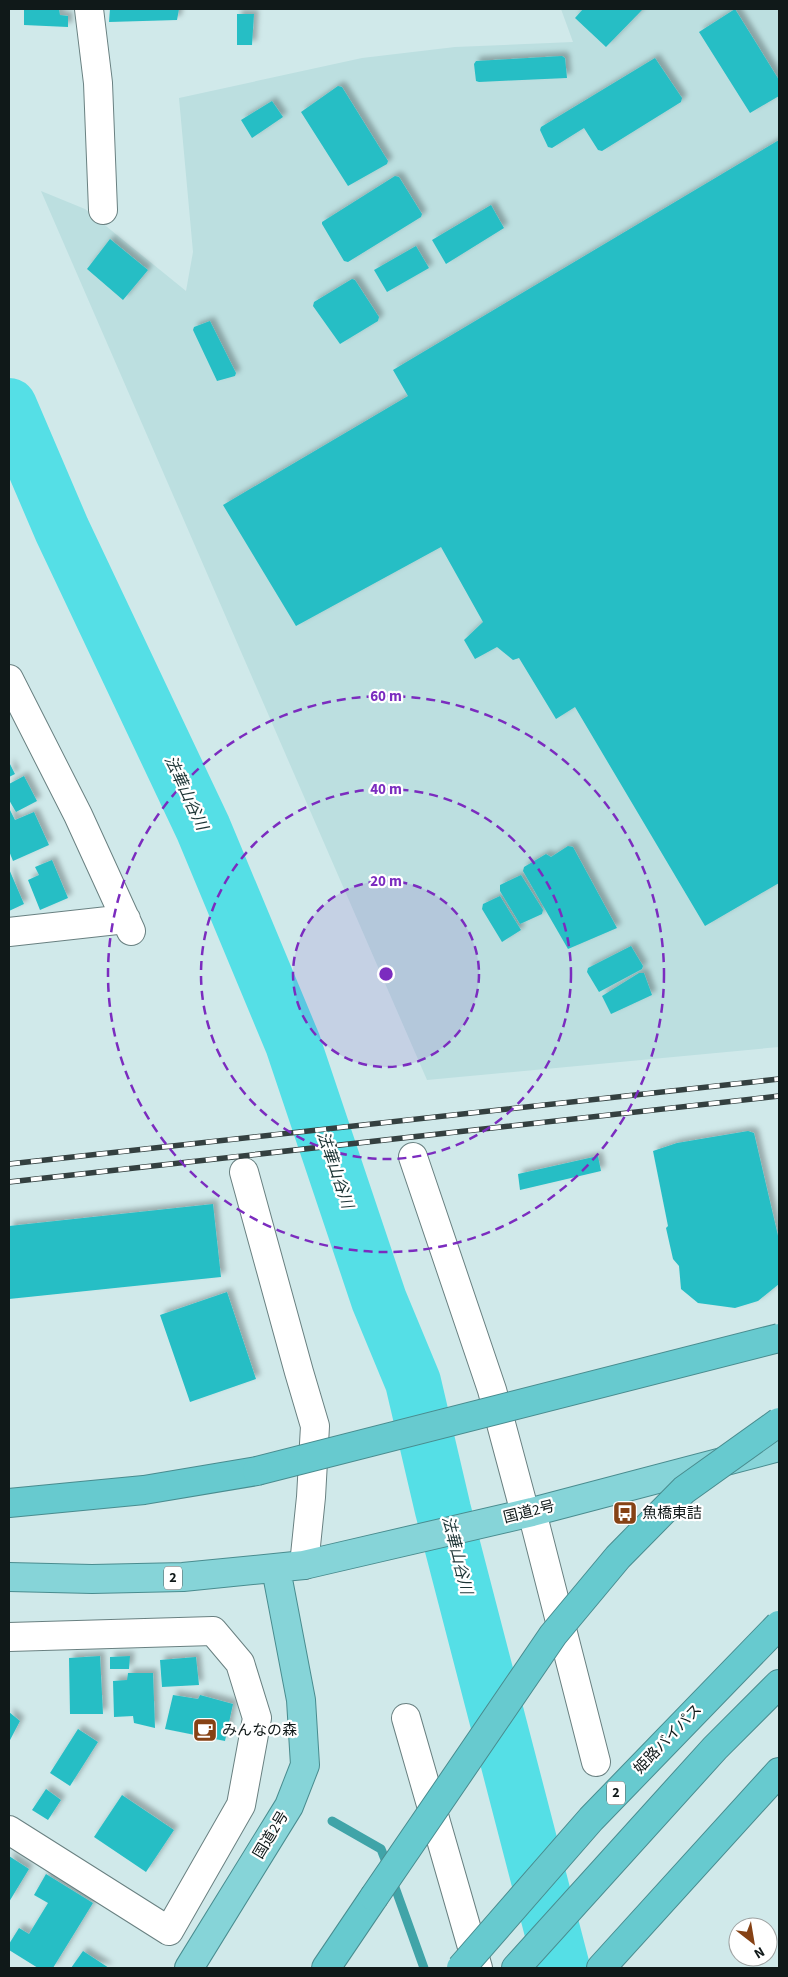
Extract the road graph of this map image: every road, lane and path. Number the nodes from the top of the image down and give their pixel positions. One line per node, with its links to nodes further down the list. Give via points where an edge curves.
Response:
1 (89, 9): 2 (street, via 98,82)
2 (103, 210)
3 (9, 679): 4 (street, via 78,815 128,925)
4 (9, 932)
5 (413, 1157): 11 (street, via 492,1390)
6 (244, 1172): 12 (street, via 316,1426)
7 (779, 1338): 10 (highway, bridge, via 257,1471 144,1490)
8 (779, 1422): 23 (highway, bridge, via 684,1490 618,1557 553,1635)
9 (779, 1447): 11 (highway, 国道2号 / 2)
10 (9, 1503)
11 (529, 1512): 12 (highway, 国道2号 / 2); 19 (street)
12 (304, 1565): 13 (highway, 国道2号 / 2)
13 (276, 1568): 14 (highway, 国道2号 / 2, via 183,1577 92,1579); 22 (highway, 国道2号, via 301,1700 305,1765 288,1806)
14 (9, 1576)
15 (779, 1625): 24 (highway, 姫路バイパス / 2, bridge, via 591,1819)
16 (9, 1637): 21 (street, via 212,1631 240,1663 257,1718 241,1805 168,1931)
17 (779, 1684): 26 (highway, via 715,1748)
18 (406, 1718): 25 (street)
19 (596, 1762)
20 (779, 1772): 27 (highway)
21 (9, 1830)
22 (189, 1968)
23 (326, 1968)
24 (461, 1968)
25 (478, 1968)
26 (516, 1968)
27 (602, 1968)

